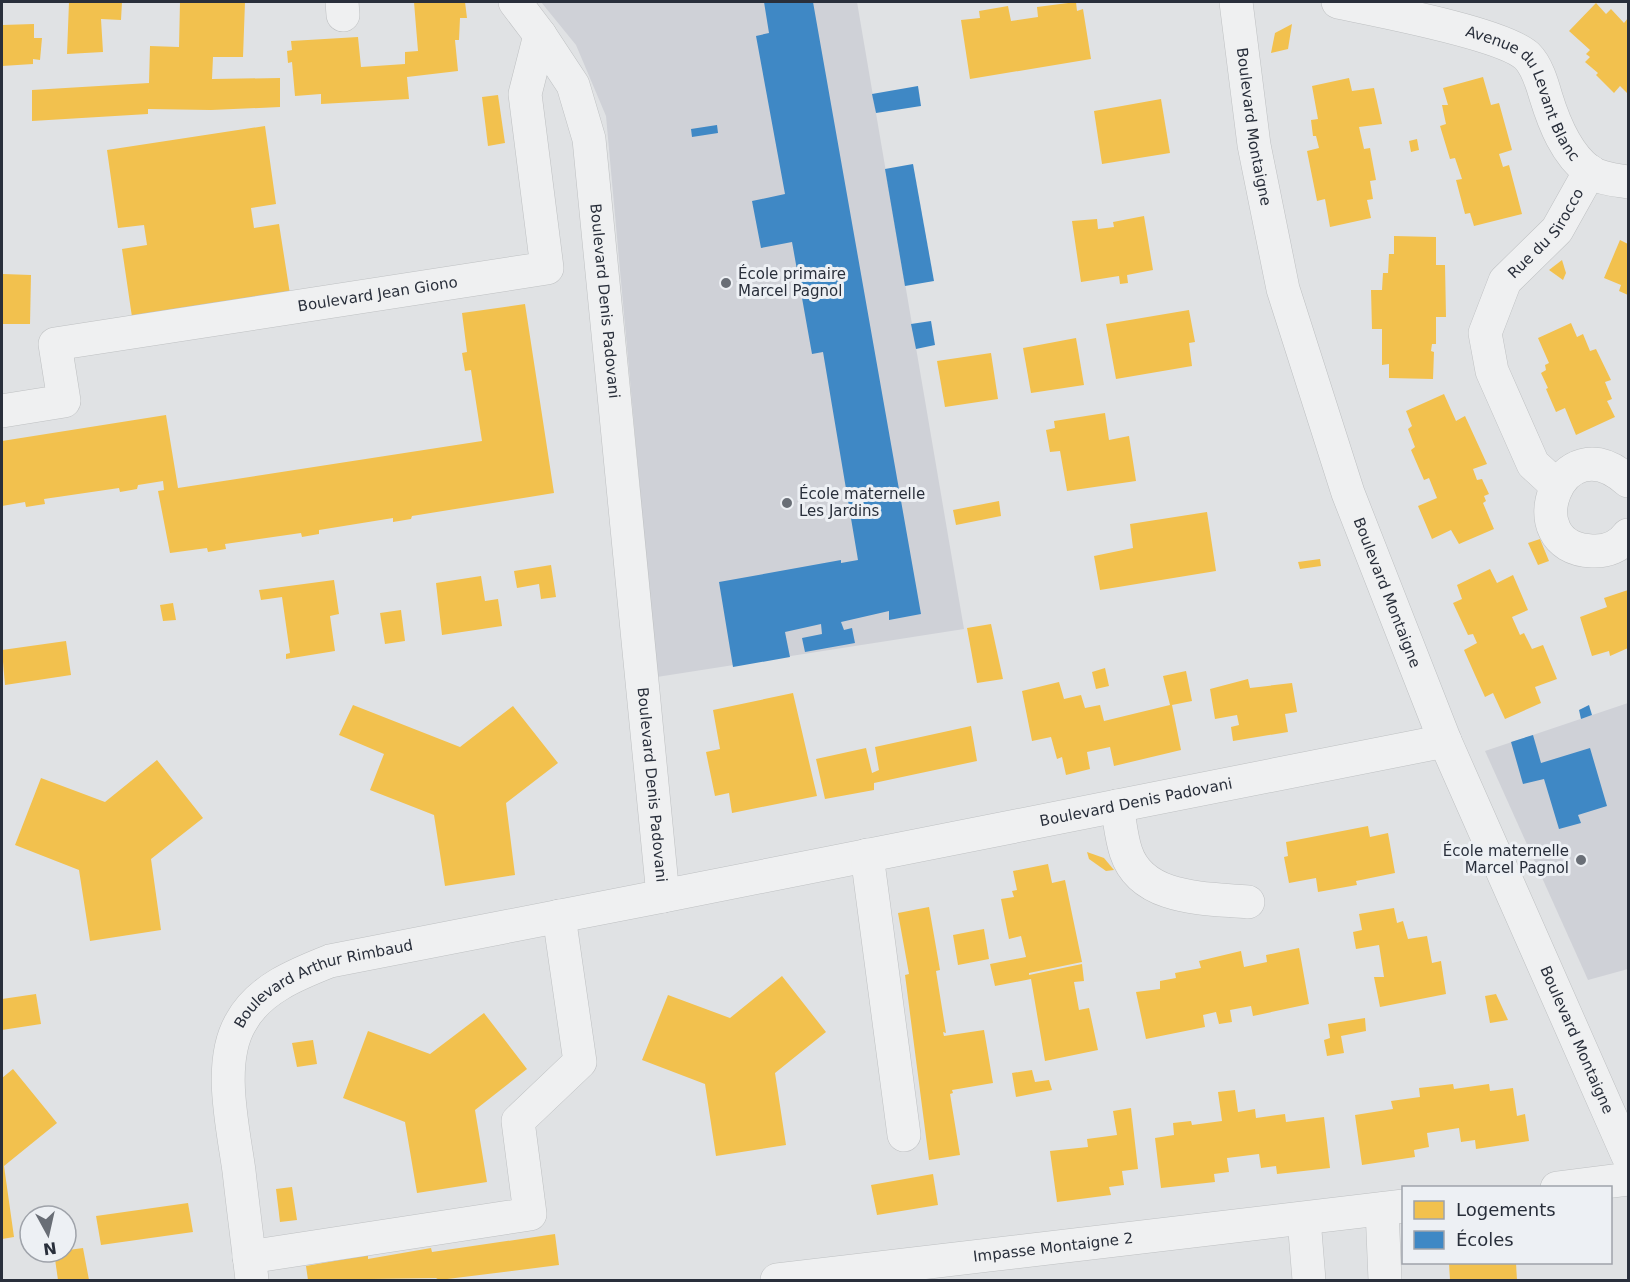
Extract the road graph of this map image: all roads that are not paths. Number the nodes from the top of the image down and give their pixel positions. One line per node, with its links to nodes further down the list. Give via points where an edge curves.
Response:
1 (515, 2): 4 (street)
2 (1236, 2): 11 (street, Boulevard Montaigne, via 1254,145 1283,289 1347,493)
3 (1338, 2): 5 (street, Avenue du Levant Blanc, via 1511,45 1527,56 1540,76 1554,121 1569,149)
4 (540, 35): 7 (street, Boulevard Jean Giono, via 525,94 547,268 55,344 64,401); 14 (street, Boulevard Denis Padovani, via 573,85 589,140)
5 (1590, 171): 6 (street, Avenue du Levant Blanc); 9 (street, Rue du Sirocco, via 1557,230 1505,280 1485,333 1492,371 1533,464)
6 (1629, 182)
7 (2, 411)
8 (1629, 482): 9 (street, via 1616,470 1596,464 1578,467 1563,476)
9 (1557, 486): 10 (street, via 1549,508 1552,523 1560,537 1580,551 1604,552)
10 (1629, 535)
11 (1445, 741): 12 (street, Boulevard Denis Padovani); 18 (street, Boulevard Montaigne)
12 (1117, 806): 13 (street, Boulevard Denis Padovani); 15 (street, via 1126,853 1141,878 1177,895)
13 (867, 855): 14 (street, Boulevard Denis Padovani); 17 (street)
14 (663, 896): 16 (street, Boulevard Arthur Rimbaud)
15 (1248, 902)
16 (559, 916): 23 (street, Boulevard Arthur Rimbaud, via 330,962 293,975 267,992 241,1022 232,1048 228,1086); 23 (street, via 580,1062 518,1121 530,1214)
17 (904, 1135)
18 (1629, 1156)
19 (1629, 1179): 20 (street)
20 (1573, 1186)
21 (1393, 1208): 22 (street, Impasse Montaigne 2); 26 (street, Impasse Montaigne 2)
22 (1304, 1218): 24 (street, Impasse Montaigne 2); 25 (street)
23 (251, 1269)
24 (792, 1280)
25 (1309, 1281)
26 (1385, 1281)

